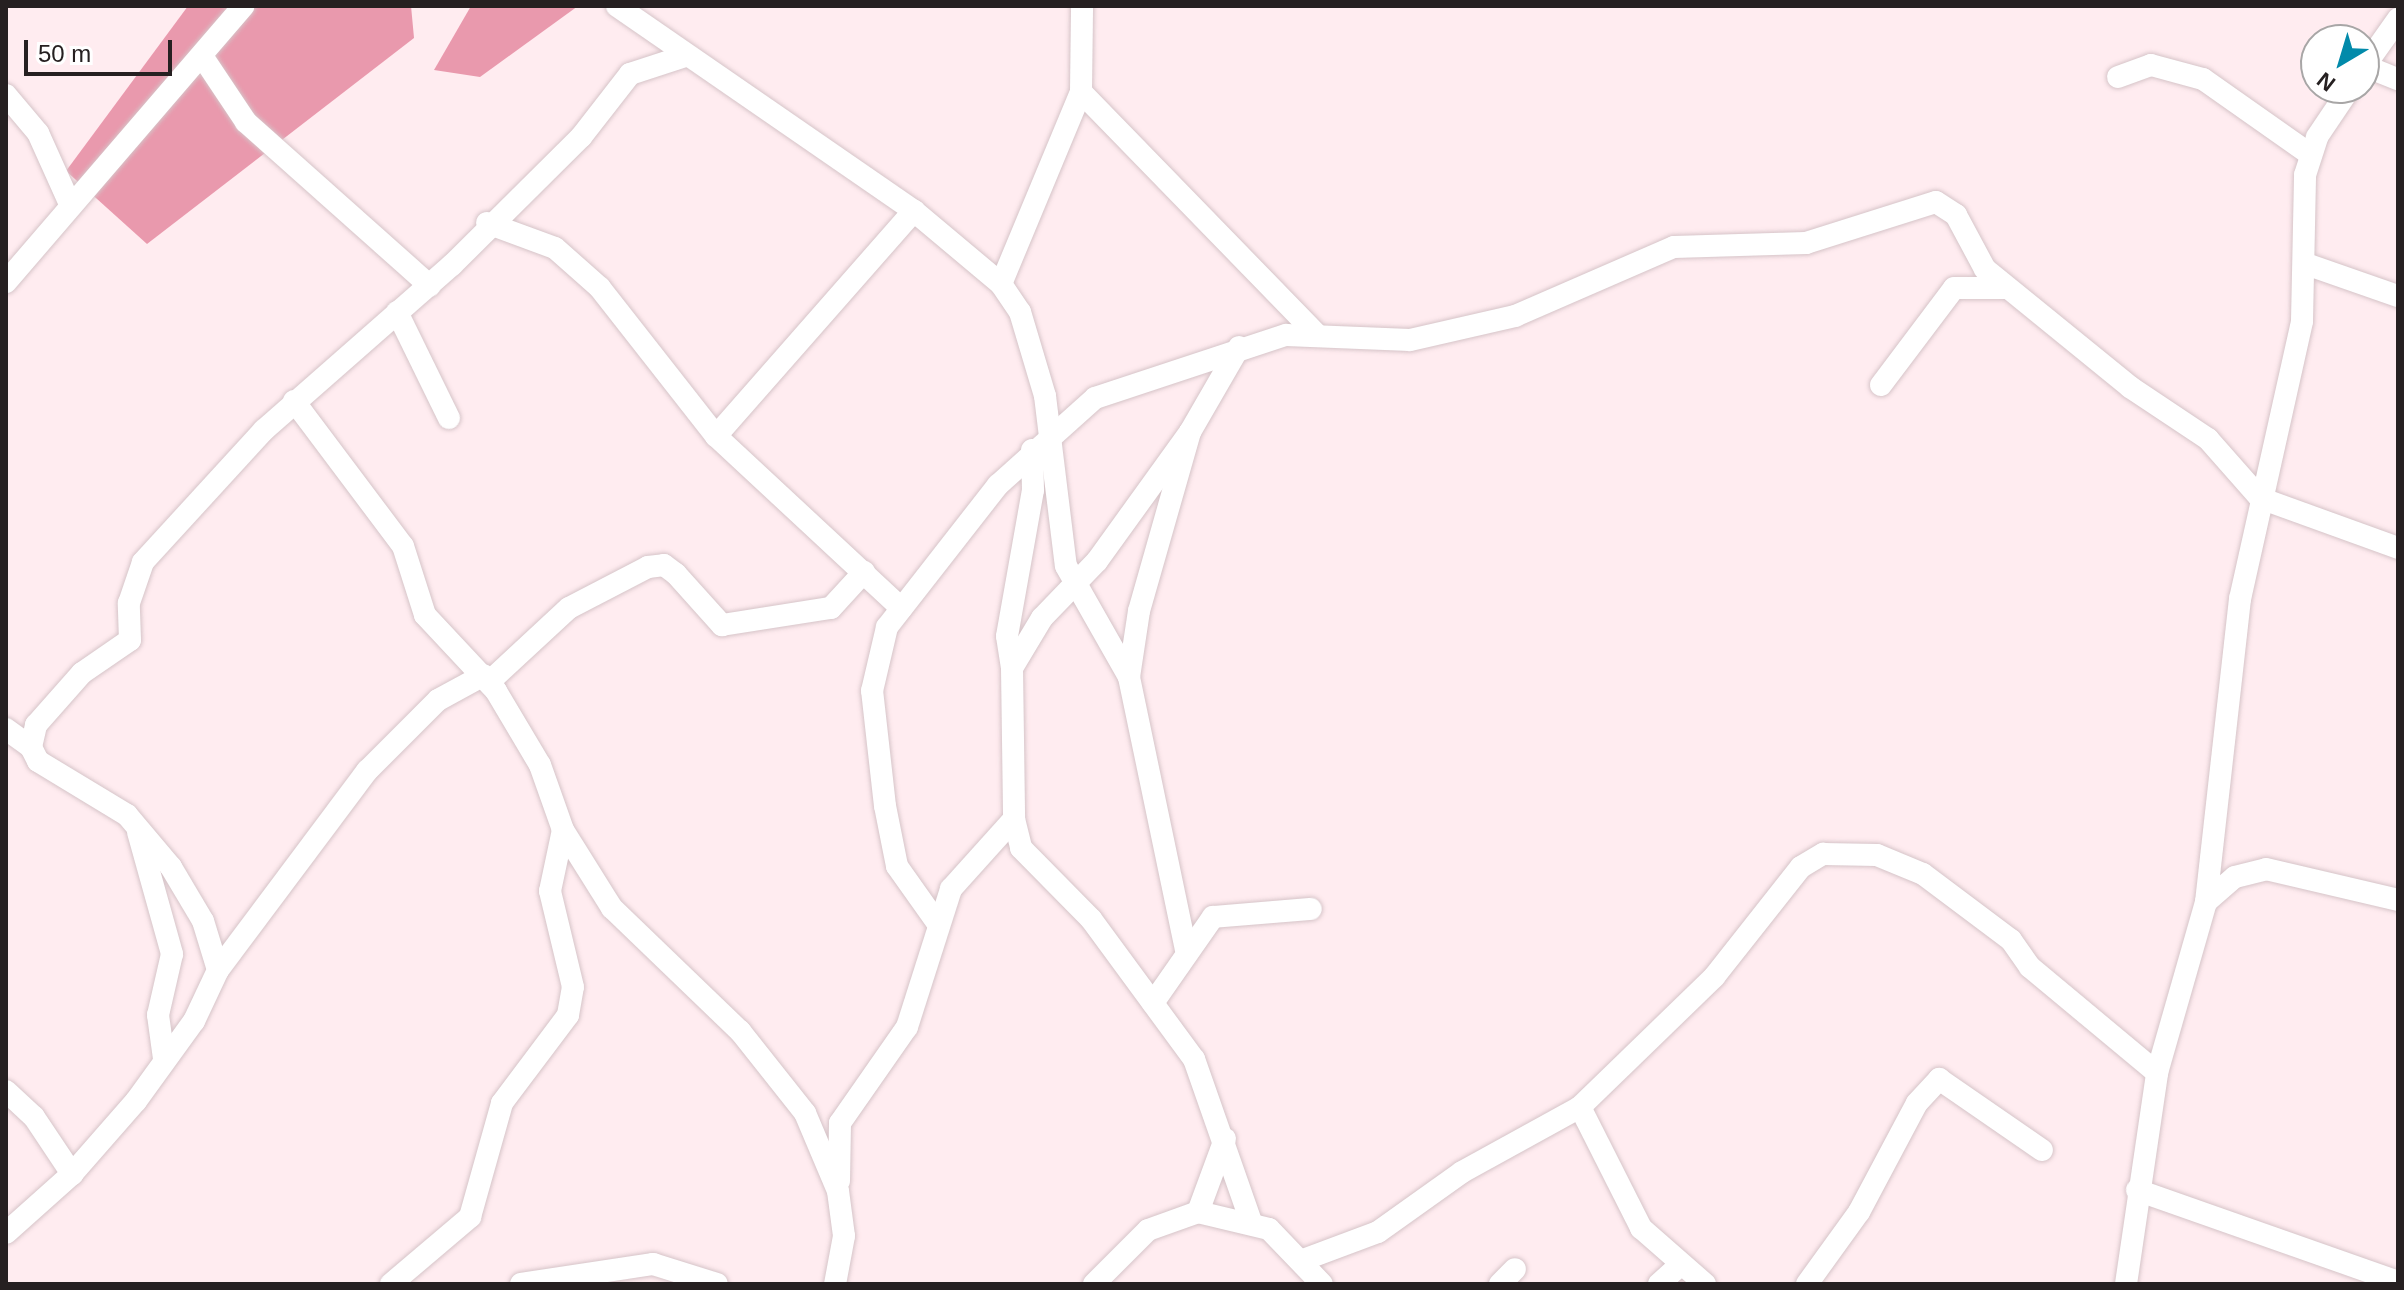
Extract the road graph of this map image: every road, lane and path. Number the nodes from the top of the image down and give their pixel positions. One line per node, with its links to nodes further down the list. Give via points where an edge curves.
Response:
1 (243, 6): 6 (street)
2 (617, 6): 7 (street)
3 (1082, 6): 9 (street)
4 (2398, 19): 5 (street)
5 (2380, 44)
6 (202, 56): 13 (street); 19 (street, via 246,122)
7 (685, 56): 14 (street); 15 (street, via 630,74 581,137)
8 (2118, 77): 12 (street, via 2151,65 2203,79)
9 (1081, 92): 18 (street); 23 (street)
10 (6, 95): 13 (street, via 38,133)
11 (2341, 104): 12 (street)
12 (2311, 155): 16 (street, via 2303,204)
13 (69, 202): 17 (street)
14 (914, 211): 18 (street); 29 (street)
15 (487, 223): 19 (street); 29 (street, via 555,248 600,288)
16 (2306, 264): 21 (street); 32 (street, via 2290,386)
17 (6, 282)
18 (1001, 284): 30 (street, via 1020,312)
19 (430, 286): 22 (street)
20 (2006, 288): 23 (street, via 1974,257 1956,215 1928,200 1806,243 1674,247 1515,316 1410,340); 25 (street, via 1954,288); 32 (street, via 2130,387 2208,439)
21 (2398, 296)
22 (397, 312): 26 (street); 27 (street)
23 (1316, 334): 24 (street)
24 (1239, 347): 28 (street); 30 (street, via 1125,383)
25 (1881, 385)
26 (294, 401): 39 (street, via 403,546 425,615); 41 (street, via 143,562 129,603 130,640 57,696)
27 (449, 418)
28 (1190, 432): 35 (street); 38 (street, via 1139,611)
29 (716, 436): 34 (street)
30 (1052, 436): 31 (street); 35 (street, via 1061,546)
31 (1032, 450): 36 (street); 37 (street, via 1033,490 1007,636)
32 (2260, 498): 33 (street); 46 (street, via 2240,599)
33 (2398, 548)
34 (864, 572): 36 (street); 39 (street, via 831,608 722,625 676,574 664,565 648,567 569,608)
35 (1076, 584): 37 (street, via 1042,618); 38 (street)
36 (901, 608): 48 (street, via 887,627 872,691 875,745 897,866)
37 (1012, 668): 42 (street)
38 (1129, 677): 49 (street)
39 (486, 679): 44 (street, via 540,765); 50 (street, via 438,700 367,771)
40 (6, 729): 41 (street)
41 (31, 747): 43 (street, via 53,774)
42 (1014, 819): 48 (street, via 967,865); 51 (street, via 1021,848 1043,878 1091,919)
43 (137, 825): 50 (street, via 203,921); 52 (street, via 172,954 158,1015)
44 (563, 830): 60 (street, via 612,908 773,1067 805,1113); 67 (street, via 550,891 573,987 568,1015 502,1103 470,1217)
45 (2398, 900): 46 (street, via 2266,869 2235,877)
46 (2206, 902): 53 (street)
47 (1311, 909): 49 (street, via 1213,917)
48 (938, 924): 60 (street, via 907,1027 840,1123)
49 (1186, 950): 51 (street)
50 (218, 970): 52 (street, via 194,1021)
51 (1153, 1003): 56 (street, via 1194,1059)
52 (164, 1059): 58 (street)
53 (2157, 1073): 55 (street, via 2040,977 2011,940 1923,874 1849,851 1801,867 1714,977); 59 (street)
54 (6, 1091): 58 (street, via 34,1117)
55 (1580, 1107): 64 (street, via 1462,1172 1378,1232); 65 (street, via 1618,1193)
56 (1225, 1139): 61 (street); 62 (street)
57 (2042, 1150): 75 (street, via 1939,1079 1917,1103 1859,1212)
58 (72, 1174): 63 (street)
59 (2137, 1190): 66 (street); 76 (street)
60 (838, 1191): 70 (street, via 844,1236)
61 (1198, 1212): 62 (street); 71 (street, via 1148,1230)
62 (1250, 1219): 64 (street)
63 (6, 1233)
64 (1303, 1260): 72 (street)
65 (1680, 1265): 73 (street); 74 (street)
66 (2398, 1282)
67 (391, 1284)
68 (521, 1284): 69 (street, via 653,1264)
69 (717, 1284)
70 (835, 1284)
71 (1094, 1284)
72 (1322, 1284)
73 (1659, 1284)
74 (1705, 1284)
75 (1807, 1284)
76 (2126, 1284)

